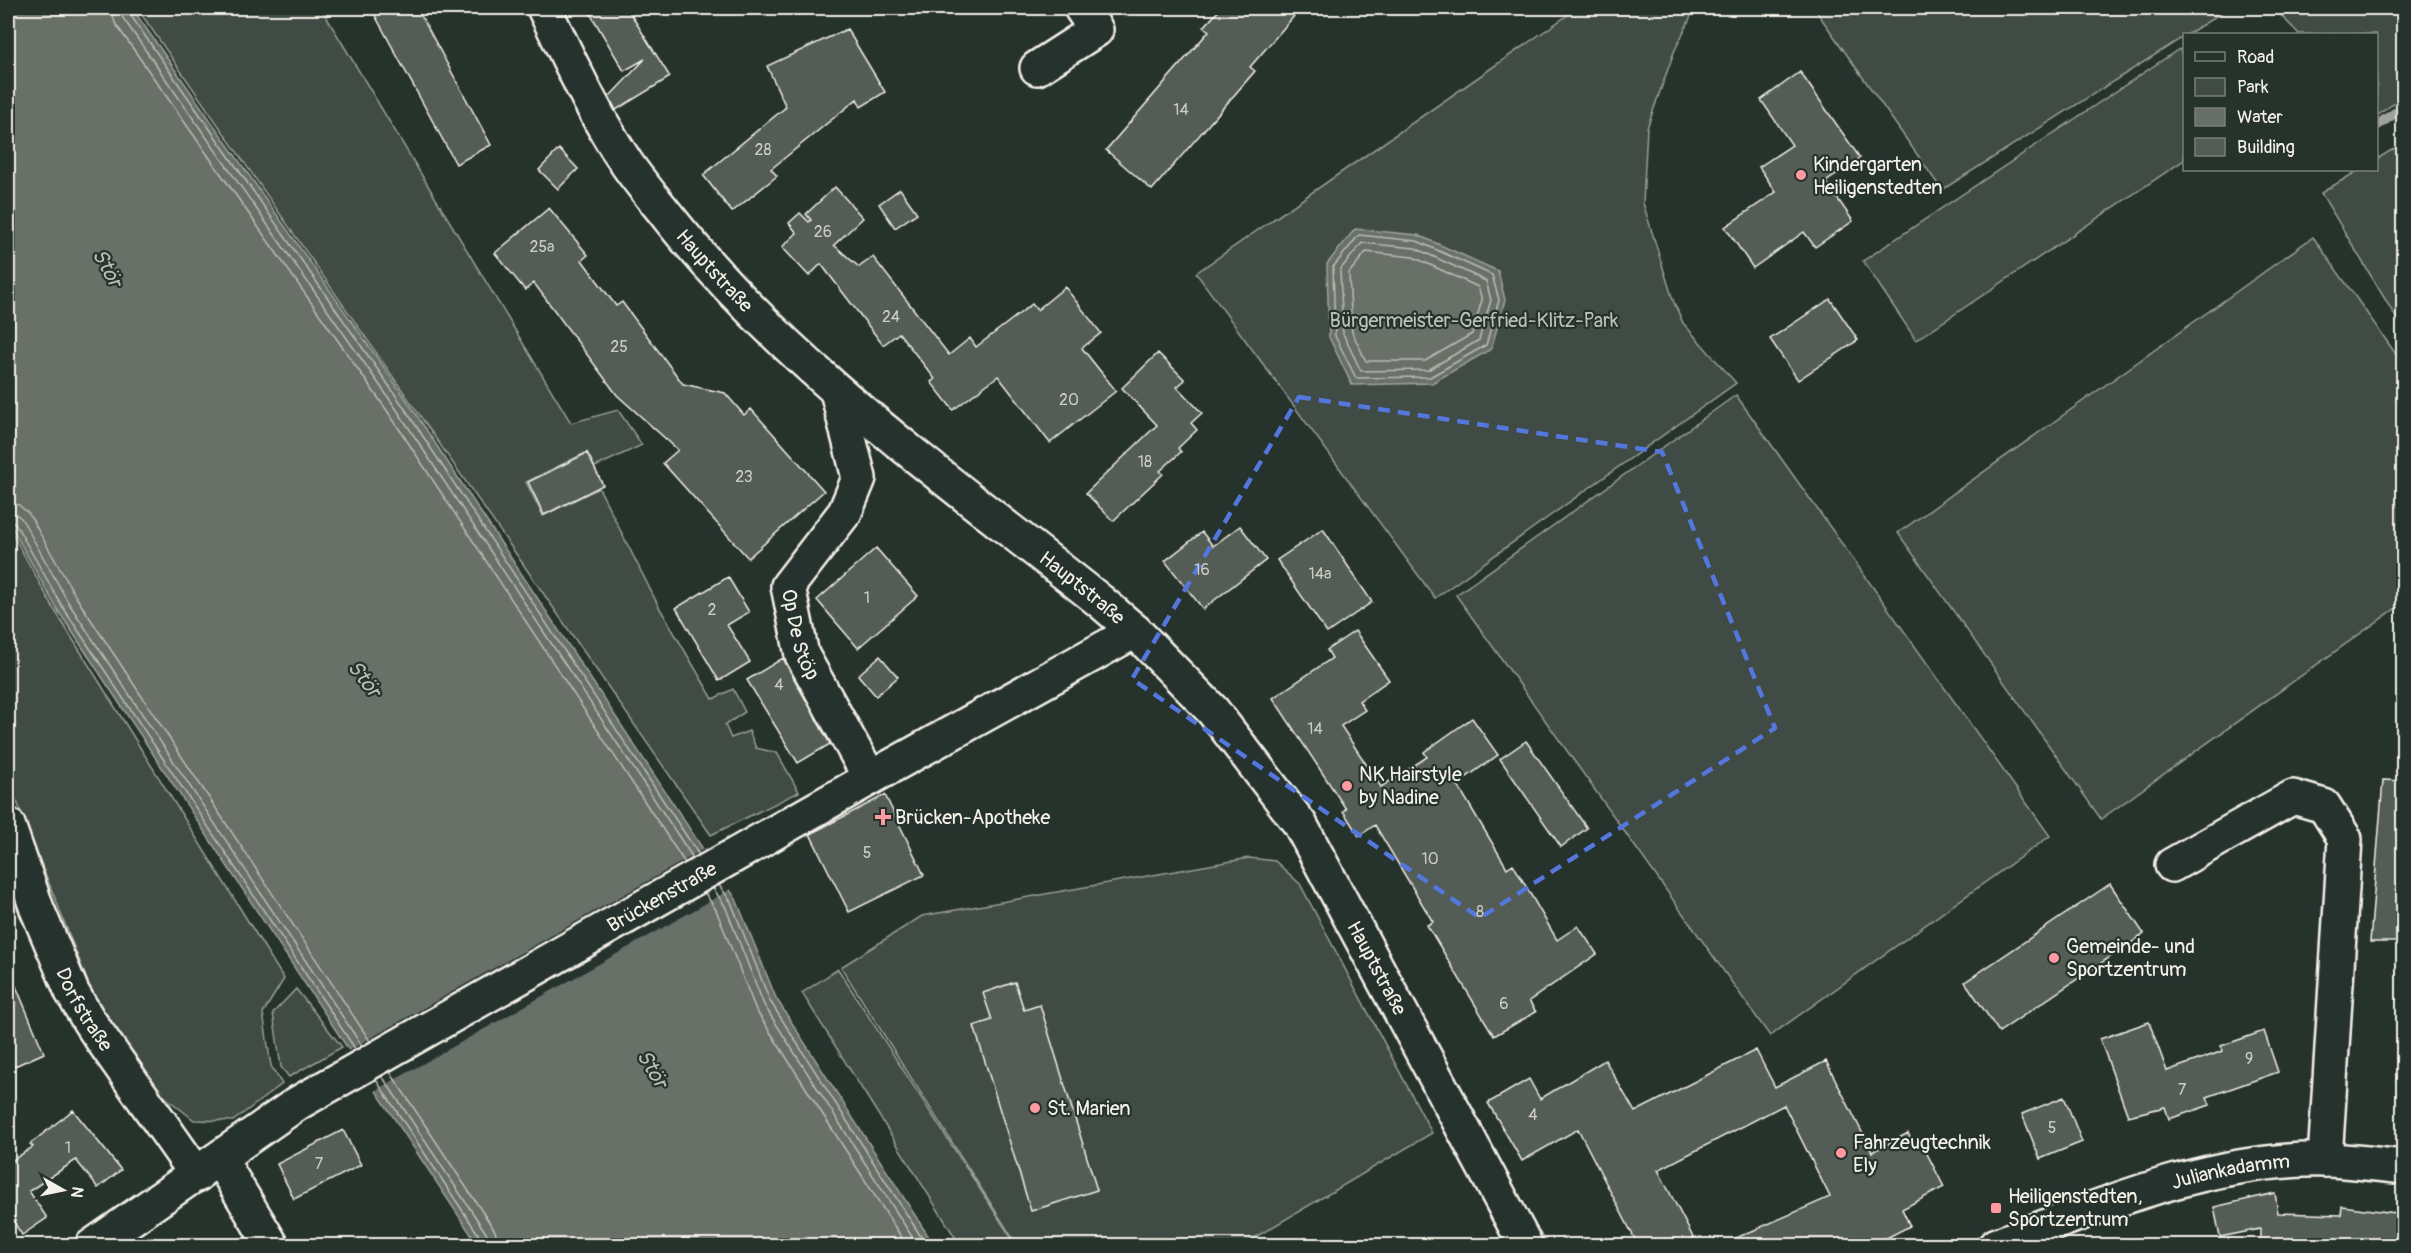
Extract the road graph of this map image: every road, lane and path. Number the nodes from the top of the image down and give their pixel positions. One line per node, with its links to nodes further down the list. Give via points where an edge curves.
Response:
1 (544, 8): 4 (street, Hauptstraße, via 598,118 628,166 710,267)
2 (1081, 8): 3 (street, via 1096,30)
3 (1037, 68)
4 (837, 391): 5 (street, Hauptstraße); 6 (street, Op De Stöp, via 859,478 844,512 788,586 802,655)
5 (1134, 631): 6 (street, Brückenstraße); 14 (street, Hauptstraße, via 1213,711 1300,824)
6 (870, 778): 10 (street, Brückenstraße, via 315,1093)
7 (8, 825): 10 (street, Dorfstraße, via 72,992 89,1021)
8 (2172, 865): 9 (street, via 2293,797 2324,806 2345,839)
9 (2325, 1160): 11 (street, Juliankadamm); 15 (street, Juliankadamm, via 2255,1166 2191,1178 2122,1198)
10 (208, 1167): 12 (street, Brückenstraße); 13 (street, Dorfstraße)
11 (2403, 1167)
12 (92, 1245)
13 (272, 1245)
14 (1526, 1245)
15 (1995, 1245)

